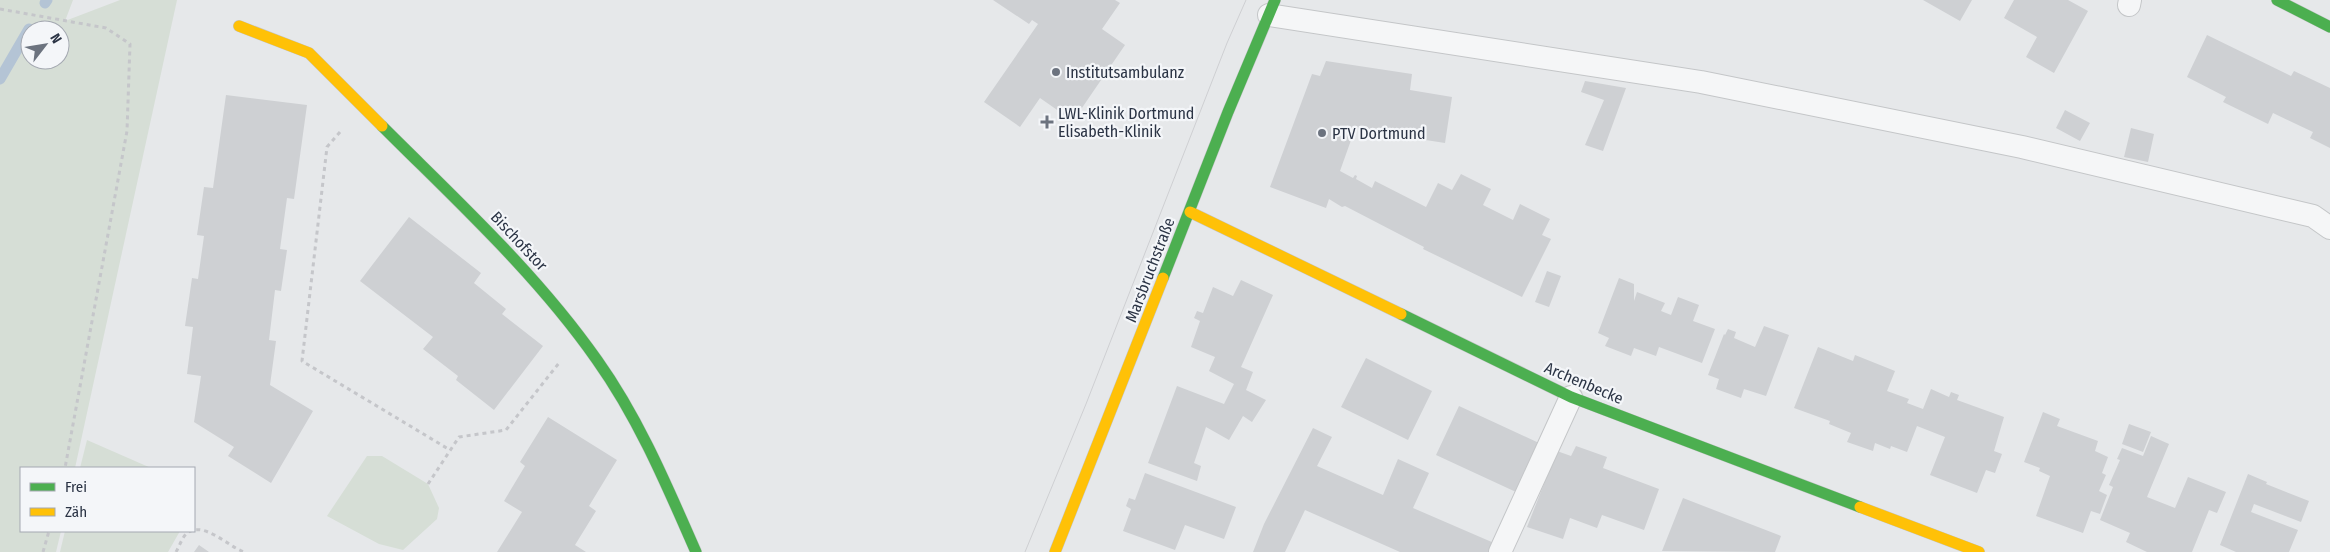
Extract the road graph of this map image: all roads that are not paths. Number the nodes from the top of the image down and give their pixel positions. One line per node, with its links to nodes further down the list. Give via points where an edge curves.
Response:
1 (2277, 0): 4 (street)
2 (1272, 7): 5 (street, Marsbruchstraße); 6 (lane, via 1701,82 1993,141 2313,216)
3 (238, 26): 8 (street, Bischofstor, via 310,53 518,262 598,361 635,421)
4 (2330, 27)
5 (1190, 212): 7 (street, Archenbecke); 9 (street, Marsbruchstraße)
6 (2330, 228)
7 (1571, 398): 10 (lane); 11 (street, Archenbecke)
8 (696, 552)
9 (1056, 552)
10 (1500, 552)
11 (1979, 552)

